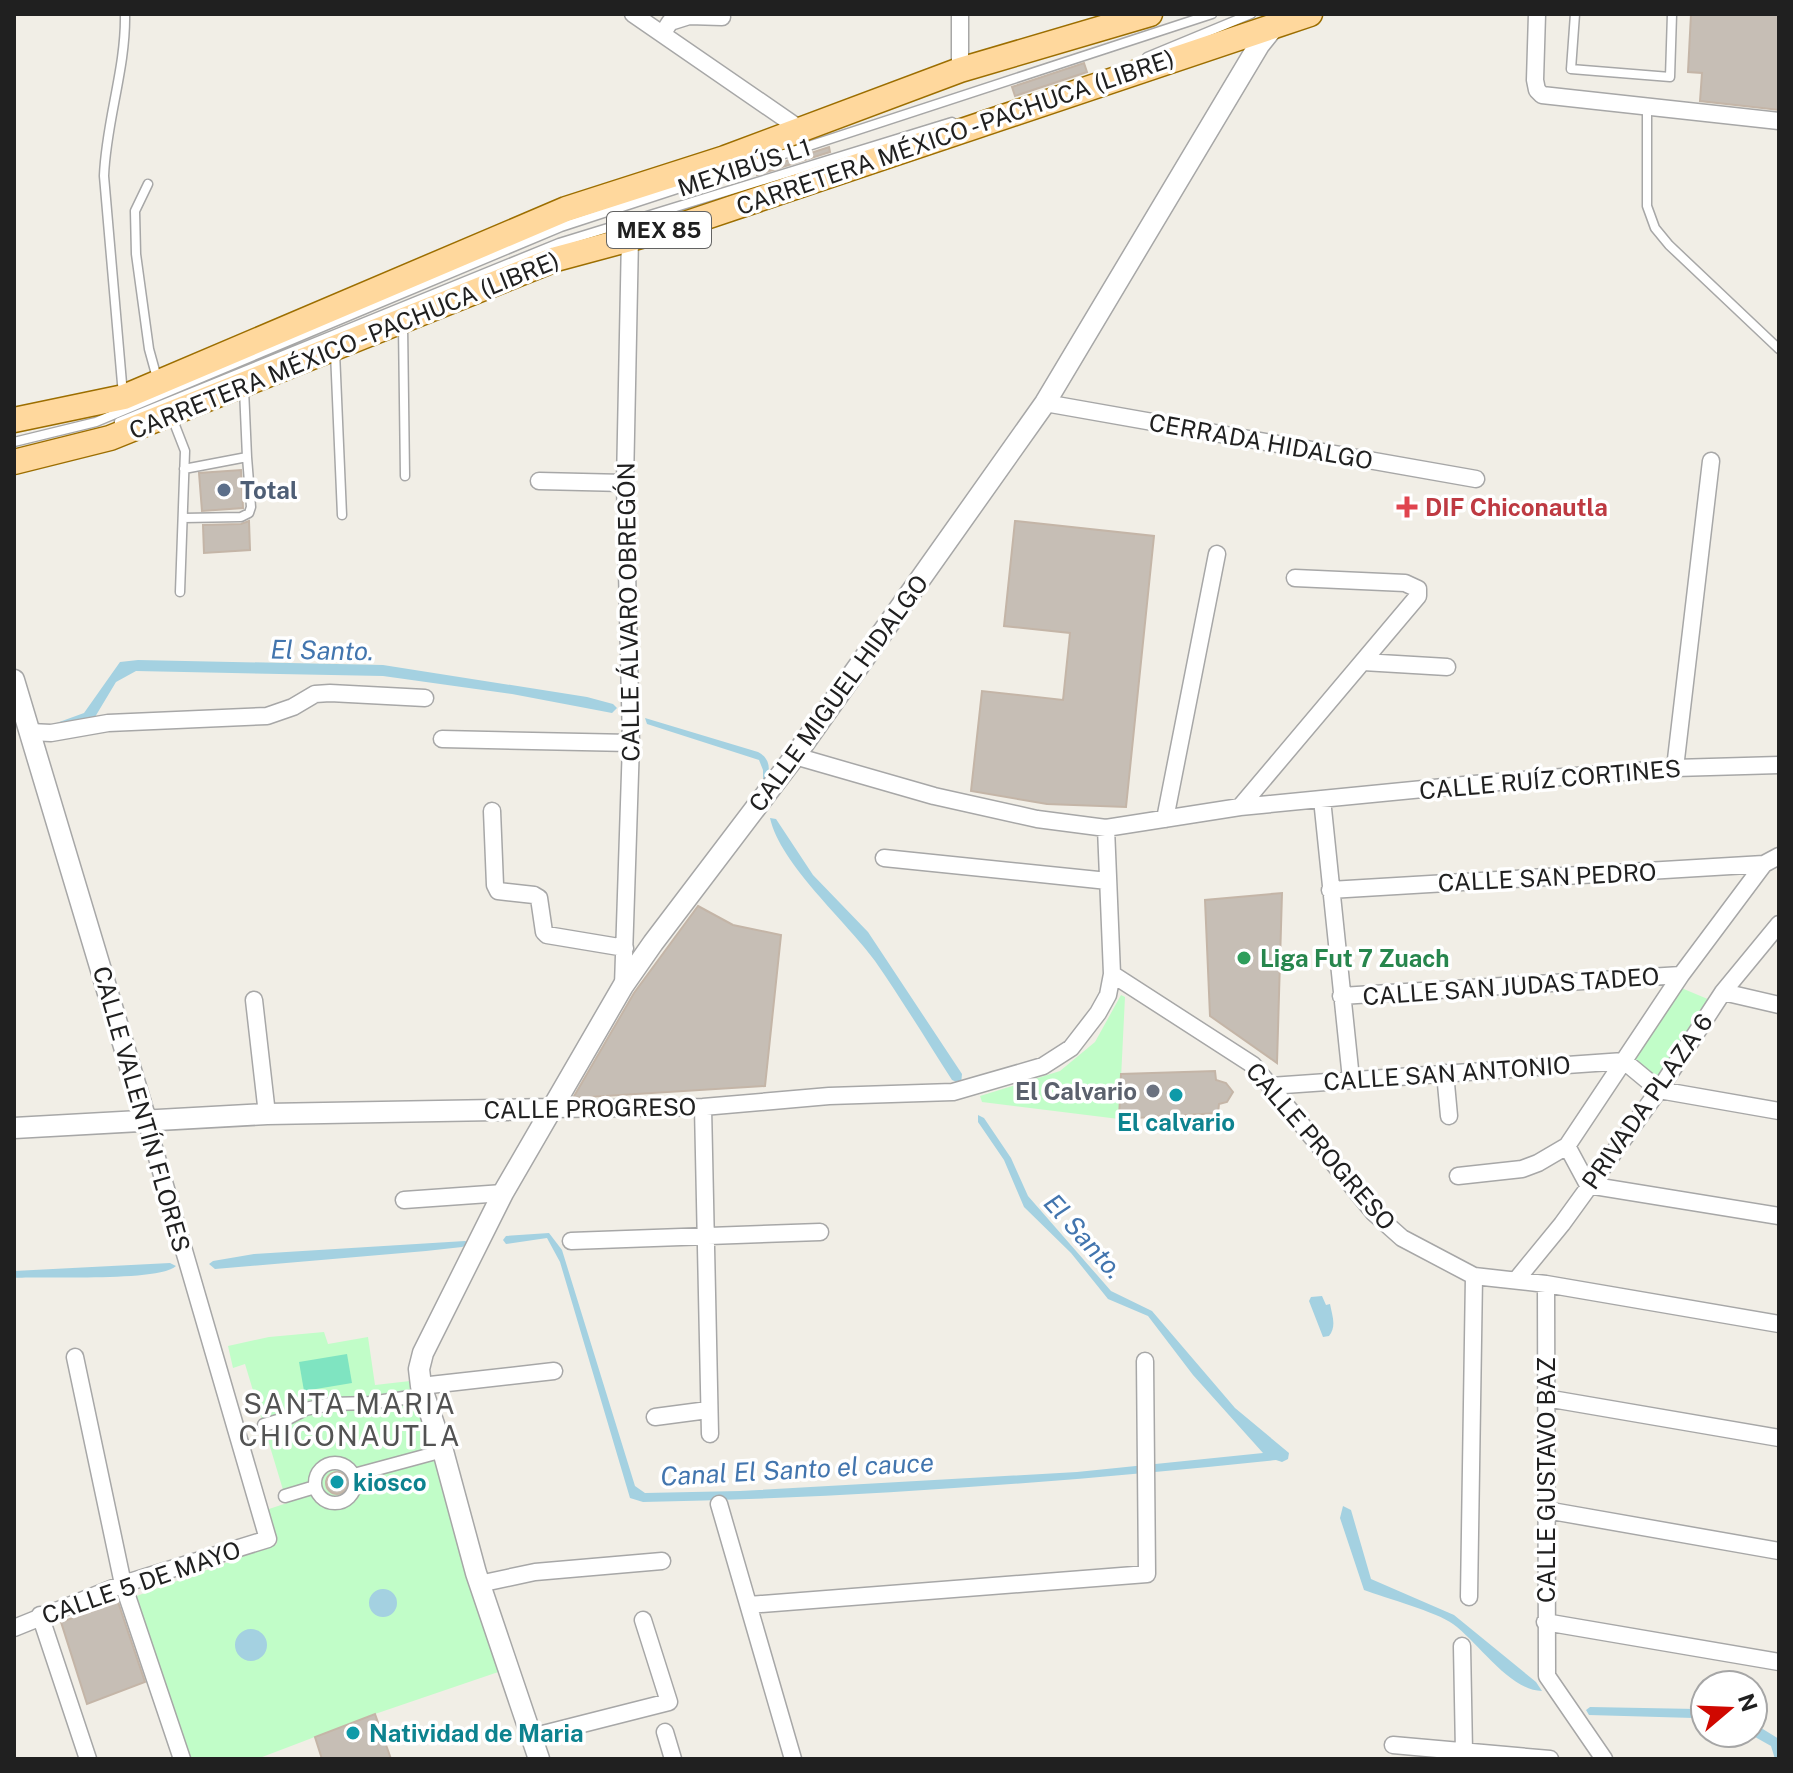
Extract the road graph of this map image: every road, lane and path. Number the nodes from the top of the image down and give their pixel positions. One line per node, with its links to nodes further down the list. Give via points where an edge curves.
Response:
1 (125, 14): 27 (lane, via 121,68 104,152)
2 (633, 14): 13 (street)
3 (960, 14): 14 (street)
4 (1150, 14): 14 (main road, CARRETERA MÉXICO - PACHUCA (LIBRE) / MEX 85)
5 (1212, 14): 31 (lane, MEXIBÚS L1, via 561,227 96,422)
6 (1251, 14): 15 (lane, via 1122,67)
7 (1310, 14): 12 (main road, CARRETERA MÉXICO - PACHUCA (LIBRE) / MEX 85)
8 (1537, 14): 16 (street, via 1535,80 1542,95)
9 (1575, 14): 10 (lane, via 1571,69 1670,77)
10 (1672, 14)
11 (722, 17): 13 (street, via 689,16 670,22)
12 (1275, 25): 21 (main road, CARRETERA MÉXICO - PACHUCA (LIBRE) / MEX 85, via 682,225); 28 (street, CALLE MIGUEL HIDALGO)
13 (663, 33): 19 (street)
14 (960, 70): 19 (main road, CARRETERA MÉXICO - PACHUCA (LIBRE) / MEX 85)
15 (1007, 105)
16 (1647, 106): 18 (street); 24 (lane, via 1647,206 1655,228)
17 (963, 119): 32 (lane, MEXIBÚS L1, via 559,243 102,428)
18 (1779, 121)
19 (800, 129): 25 (main road, CARRETERA MÉXICO - PACHUCA (LIBRE) / MEX 85, via 566,209)
20 (148, 184): 25 (lane, via 135,211 136,254)
21 (630, 237): 22 (main road, CARRETERA MÉXICO - PACHUCA (LIBRE) / MEX 85, via 556,259); 40 (street, CALLE ÁLVARO OBREGÓN)
22 (403, 320): 23 (main road, CARRETERA MÉXICO - PACHUCA (LIBRE) / MEX 85); 37 (lane)
23 (335, 348): 26 (main road, CARRETERA MÉXICO - PACHUCA (LIBRE) / MEX 85); 41 (lane)
24 (1779, 349)
25 (158, 383): 27 (main road, CARRETERA MÉXICO - PACHUCA (LIBRE) / MEX 85)
26 (243, 385): 29 (main road, CARRETERA MÉXICO - PACHUCA (LIBRE) / MEX 85); 33 (lane)
27 (124, 397): 30 (main road, CARRETERA MÉXICO - PACHUCA (LIBRE) / MEX 85)
28 (1045, 403): 38 (street, CERRADA HIDALGO); 53 (street, CALLE MIGUEL HIDALGO)
29 (170, 414): 35 (main road, CARRETERA MÉXICO - PACHUCA (LIBRE) / MEX 85, via 110,438); 36 (lane, via 185,451)
30 (14, 420)
31 (14, 442)
32 (14, 451)
33 (247, 457): 36 (lane); 42 (lane, via 249,513)
34 (1711, 461): 55 (street)
35 (14, 462)
36 (184, 469): 42 (lane)
37 (405, 476)
38 (1476, 479)
39 (539, 481): 40 (street)
40 (625, 483): 52 (street, CALLE ÁLVARO OBREGÓN)
41 (342, 515)
42 (183, 518): 45 (lane)
43 (1217, 554): 59 (street)
44 (1295, 578): 46 (street, via 1405,583 1418,589 1418,596)
45 (180, 592)
46 (1363, 662): 47 (street); 57 (street)
47 (1447, 667)
48 (14, 680): 50 (street, CALLE VALENTÍN FLORES)
49 (425, 698): 50 (street, via 315,694 267,716)
50 (30, 732): 84 (street, CALLE VALENTÍN FLORES)
51 (442, 739): 52 (street)
52 (631, 743): 66 (street, CALLE ÁLVARO OBREGÓN)
53 (795, 756): 60 (street, via 934,796); 69 (street, CALLE MIGUEL HIDALGO)
54 (1779, 765): 55 (street, CALLE RUÍZ CORTINES)
55 (1675, 768): 56 (street, CALLE RUÍZ CORTINES)
56 (1322, 799): 57 (street); 64 (street)
57 (1240, 807): 59 (street)
58 (492, 811): 66 (street, via 498,891 539,898 547,935)
59 (1165, 819): 60 (street)
60 (1106, 828): 63 (street, CALLE PROGRESO)
61 (884, 858): 63 (street)
62 (1772, 860): 64 (street, CALLE SAN PEDRO); 68 (street)
63 (1108, 881): 67 (street, CALLE PROGRESO)
64 (1330, 890): 71 (street)
65 (1779, 924): 70 (street, PRIVADA PLAZA 6)
66 (625, 948): 69 (street, CALLE ÁLVARO OBREGÓN)
67 (1112, 974): 77 (street, CALLE PROGRESO, via 1230,1048); 79 (street, CALLE PROGRESO, via 1098,1013 1071,1048 1043,1066 953,1092)
68 (1681, 975): 71 (street, CALLE SAN JUDAS TADEO); 74 (street)
69 (623, 986): 80 (street, CALLE MIGUEL HIDALGO)
70 (1723, 992): 73 (street); 78 (street, PRIVADA PLAZA 6)
71 (1341, 996): 76 (street)
72 (254, 1000): 82 (street)
73 (1779, 1005)
74 (1624, 1061): 75 (street, CALLE SAN ANTONIO); 78 (street); 86 (street)
75 (1445, 1073): 76 (street, CALLE SAN ANTONIO); 83 (street)
76 (1351, 1079): 77 (street, CALLE SAN ANTONIO)
77 (1270, 1086): 95 (street, CALLE PROGRESO, via 1374,1213 1402,1238)
78 (1659, 1090): 81 (street); 88 (street, PRIVADA PLAZA 6)
79 (703, 1107): 80 (street, CALLE PROGRESO); 93 (street)
80 (552, 1109): 82 (street, CALLE PROGRESO); 89 (street, CALLE MIGUEL HIDALGO)
81 (1779, 1111)
82 (267, 1114): 84 (street, CALLE PROGRESO)
83 (1449, 1116)
84 (146, 1120): 85 (street, CALLE PROGRESO); 115 (street, CALLE VALENTÍN FLORES)
85 (14, 1128)
86 (1567, 1146): 87 (street, via 1522,1169); 88 (street)
87 (1458, 1176)
88 (1588, 1185): 91 (street); 96 (street, PRIVADA PLAZA 6)
89 (503, 1193): 90 (street); 102 (street, CALLE MIGUEL HIDALGO, via 423,1353)
90 (404, 1200)
91 (1779, 1216)
92 (820, 1232): 93 (street)
93 (705, 1234): 94 (street); 104 (street)
94 (571, 1241)
95 (1474, 1276): 96 (street, CALLE PROGRESO); 120 (street)
96 (1517, 1279): 97 (street, CALLE PROGRESO)
97 (1546, 1284): 98 (street, CALLE PROGRESO); 103 (street, CALLE GUSTAVO BAZ)
98 (1779, 1324)
99 (75, 1357): 118 (street)
100 (1145, 1361): 121 (street, via 1147,1574)
101 (554, 1371): 102 (street)
102 (421, 1383): 106 (street, via 370,1403 305,1409); 109 (street)
103 (1546, 1398): 108 (street); 114 (street, CALLE GUSTAVO BAZ)
104 (708, 1410): 105 (street); 107 (street)
105 (655, 1417)
106 (264, 1425)
107 (710, 1434)
108 (1779, 1438)
109 (443, 1451): 110 (street); 119 (street)
110 (354, 1475): 111 (street, via 344,1464 330,1463 315,1476); 111 (street, via 352,1494 342,1502 323,1500)
111 (315, 1487): 112 (street)
112 (285, 1496)
113 (719, 1504): 121 (street)
114 (1546, 1510): 116 (street); 124 (street, CALLE GUSTAVO BAZ)
115 (268, 1539): 118 (street, CALLE 5 DE MAYO)
116 (1779, 1551)
117 (662, 1561): 119 (street, via 535,1572)
118 (123, 1584): 122 (street, CALLE 5 DE MAYO); 133 (street)
119 (479, 1584): 129 (street)
120 (1469, 1597)
121 (749, 1605): 136 (street)
122 (40, 1615): 125 (street, CALLE 5 DE MAYO); 132 (street)
123 (643, 1620): 129 (street, via 669,1702)
124 (1545, 1622): 127 (street); 138 (street, CALLE GUSTAVO BAZ, via 1547,1676)
125 (14, 1628)
126 (1462, 1646): 131 (street)
127 (1779, 1662)
128 (665, 1732): 135 (street)
129 (531, 1737): 134 (street)
130 (1393, 1745): 131 (street)
131 (1464, 1752): 137 (street)
132 (88, 1759)
133 (182, 1759)
134 (539, 1759)
135 (673, 1759)
136 (793, 1759)
137 (1550, 1759)
138 (1604, 1759)

